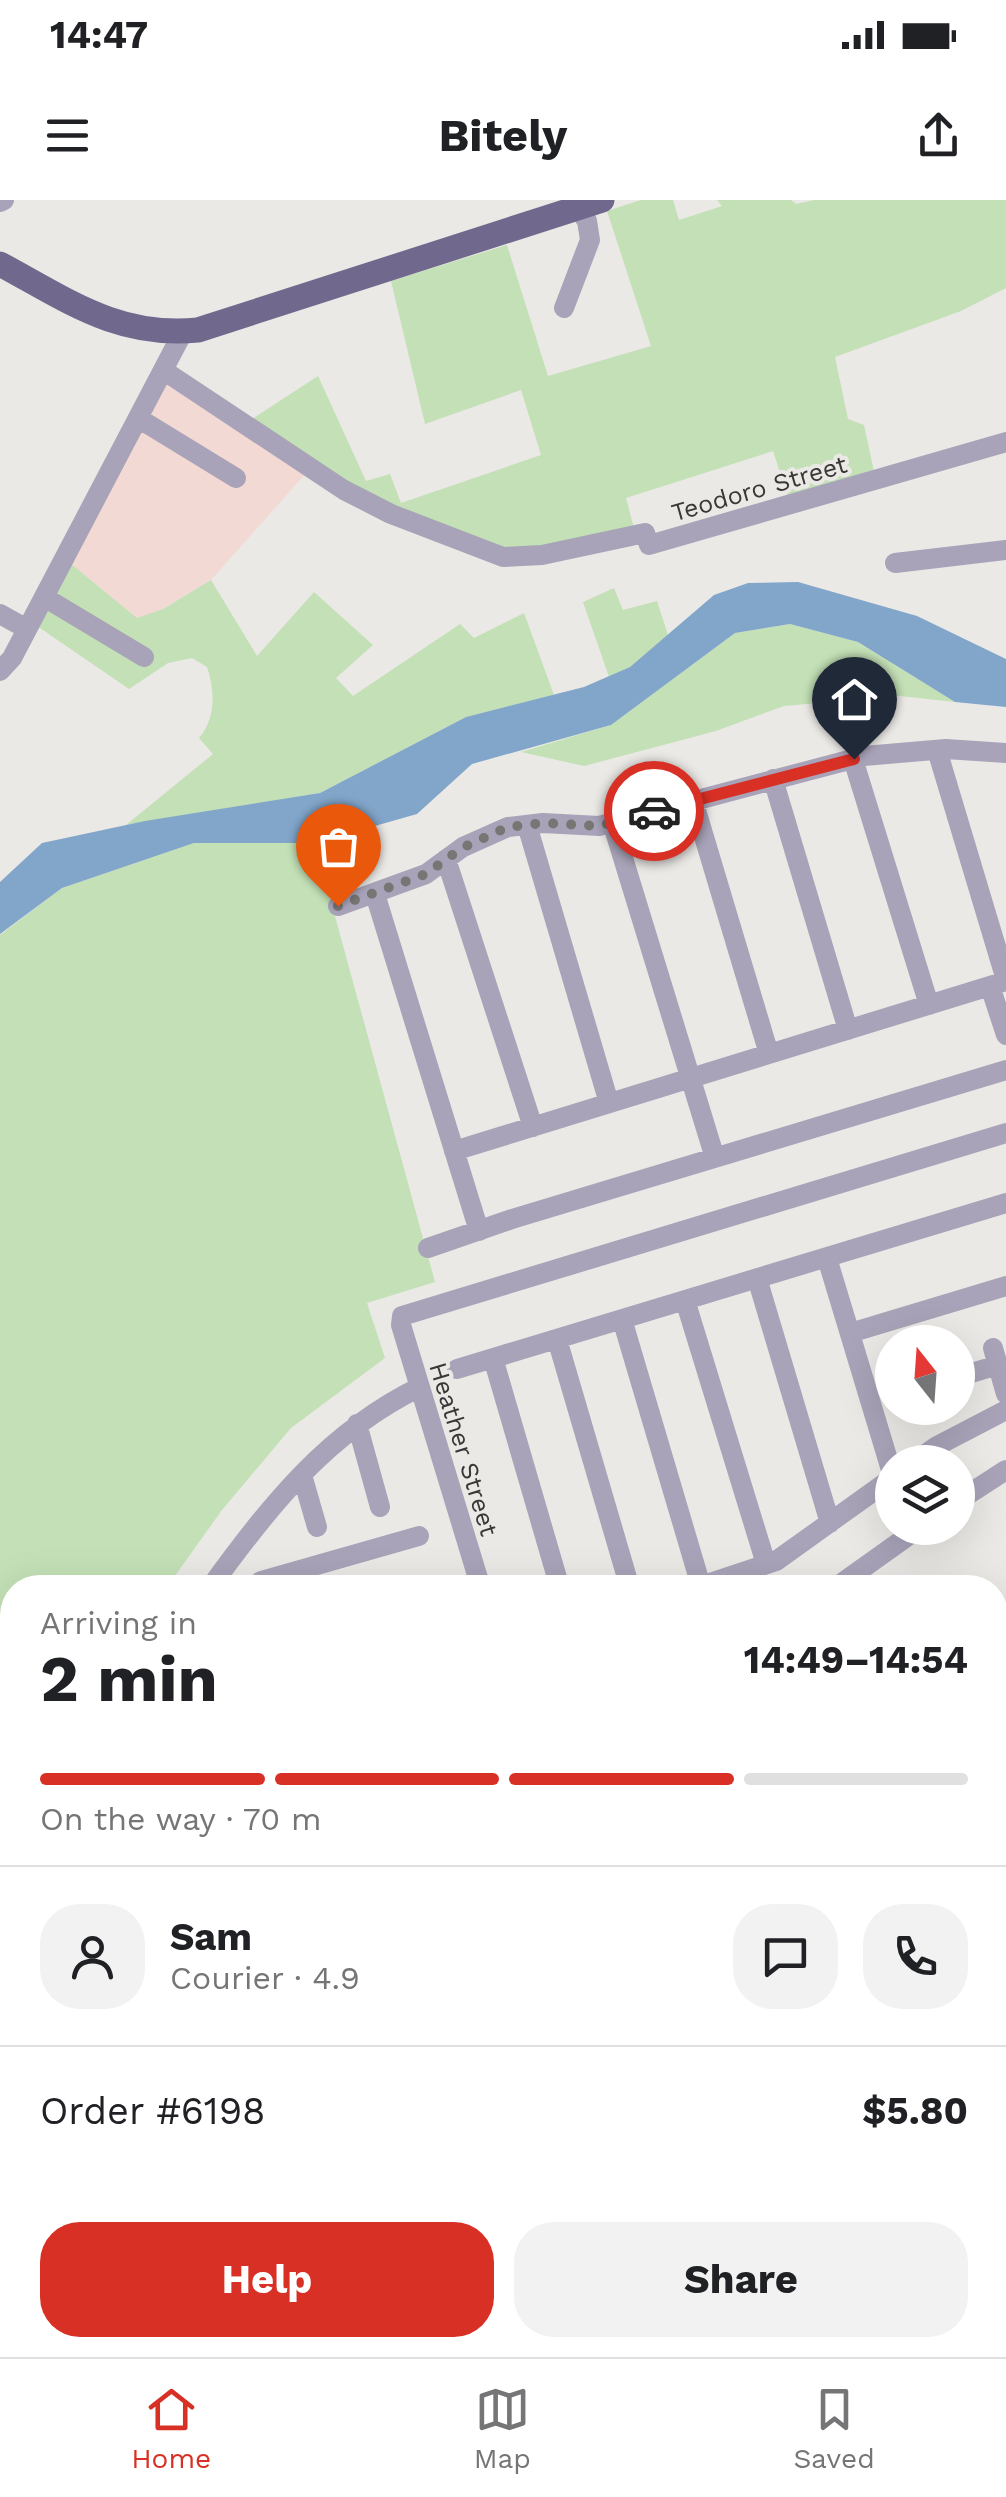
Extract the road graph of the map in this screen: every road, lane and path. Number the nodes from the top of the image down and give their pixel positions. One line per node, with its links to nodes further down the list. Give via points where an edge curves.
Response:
1 (590, 204): 3 (street, via 590,240); 4 (main road)
2 (0, 264): 4 (main road, via 106,321)
3 (564, 308)
4 (182, 332): 5 (street)
5 (163, 370): 6 (street); 7 (street, Teodoro Street, via 344,490 502,557 645,532 649,545)
6 (138, 418): 8 (street); 11 (street)
7 (1006, 442)
8 (236, 478)
9 (1006, 550): 10 (street)
10 (895, 563)
11 (44, 597): 13 (street); 14 (street)
12 (0, 614): 13 (street)
13 (27, 629): 15 (street)
14 (144, 657)
15 (0, 672)
16 (937, 750): 17 (street); 18 (street); 26 (street)
17 (1006, 753)
18 (854, 759): 19 (street); 27 (street)
19 (773, 779): 20 (street); 28 (street)
20 (693, 800): 21 (street); 30 (street)
21 (612, 822): 22 (street); 32 (street)
22 (527, 825): 23 (street, via 508,827); 33 (street)
23 (446, 859): 24 (street); 34 (street)
24 (375, 894): 25 (street); 36 (street)
25 (338, 906)
26 (1001, 982): 27 (street); 29 (street)
27 (929, 1005): 28 (street)
28 (848, 1030): 30 (street)
29 (1006, 1034)
30 (769, 1054): 32 (street)
31 (1006, 1070): 37 (street)
32 (690, 1078): 33 (street); 37 (street)
33 (609, 1103): 34 (street)
34 (533, 1126): 36 (street)
35 (1006, 1133): 51 (street, Heather Street, via 408,1313 400,1325)
36 (454, 1151): 39 (street)
37 (715, 1158): 39 (street)
38 (1006, 1203): 41 (street)
39 (478, 1231): 40 (street)
40 (428, 1248)
41 (827, 1258): 42 (street); 46 (street)
42 (757, 1278): 44 (street); 64 (street)
43 (1006, 1286): 46 (street)
44 (686, 1300): 45 (street); 69 (street)
45 (622, 1319): 47 (street); 76 (street)
46 (850, 1333): 54 (street)
47 (556, 1339): 48 (street); 75 (street)
48 (493, 1358): 50 (street); 74 (street)
49 (975, 1367): 52 (street, via 995,1356)
50 (457, 1369)
51 (420, 1387): 56 (street); 73 (street, Heather Street)
52 (1006, 1394)
53 (875, 1401): 54 (street)
54 (871, 1402): 57 (street)
55 (1006, 1410): 58 (street)
56 (357, 1424): 60 (street); 63 (street)
57 (883, 1445)
58 (939, 1445)
59 (1006, 1470): 62 (street)
60 (302, 1474): 65 (street); 67 (street)
61 (875, 1488): 64 (street)
62 (975, 1490)
63 (380, 1507)
64 (830, 1522): 69 (street)
65 (317, 1527)
66 (419, 1536): 72 (street)
67 (243, 1542): 70 (street); 71 (street)
68 (895, 1545): 78 (street)
69 (766, 1564): 77 (street)
70 (219, 1575)
71 (259, 1575)
72 (292, 1575)
73 (476, 1575)
74 (556, 1575)
75 (626, 1575)
76 (695, 1575)
77 (732, 1575)
78 (853, 1575)

